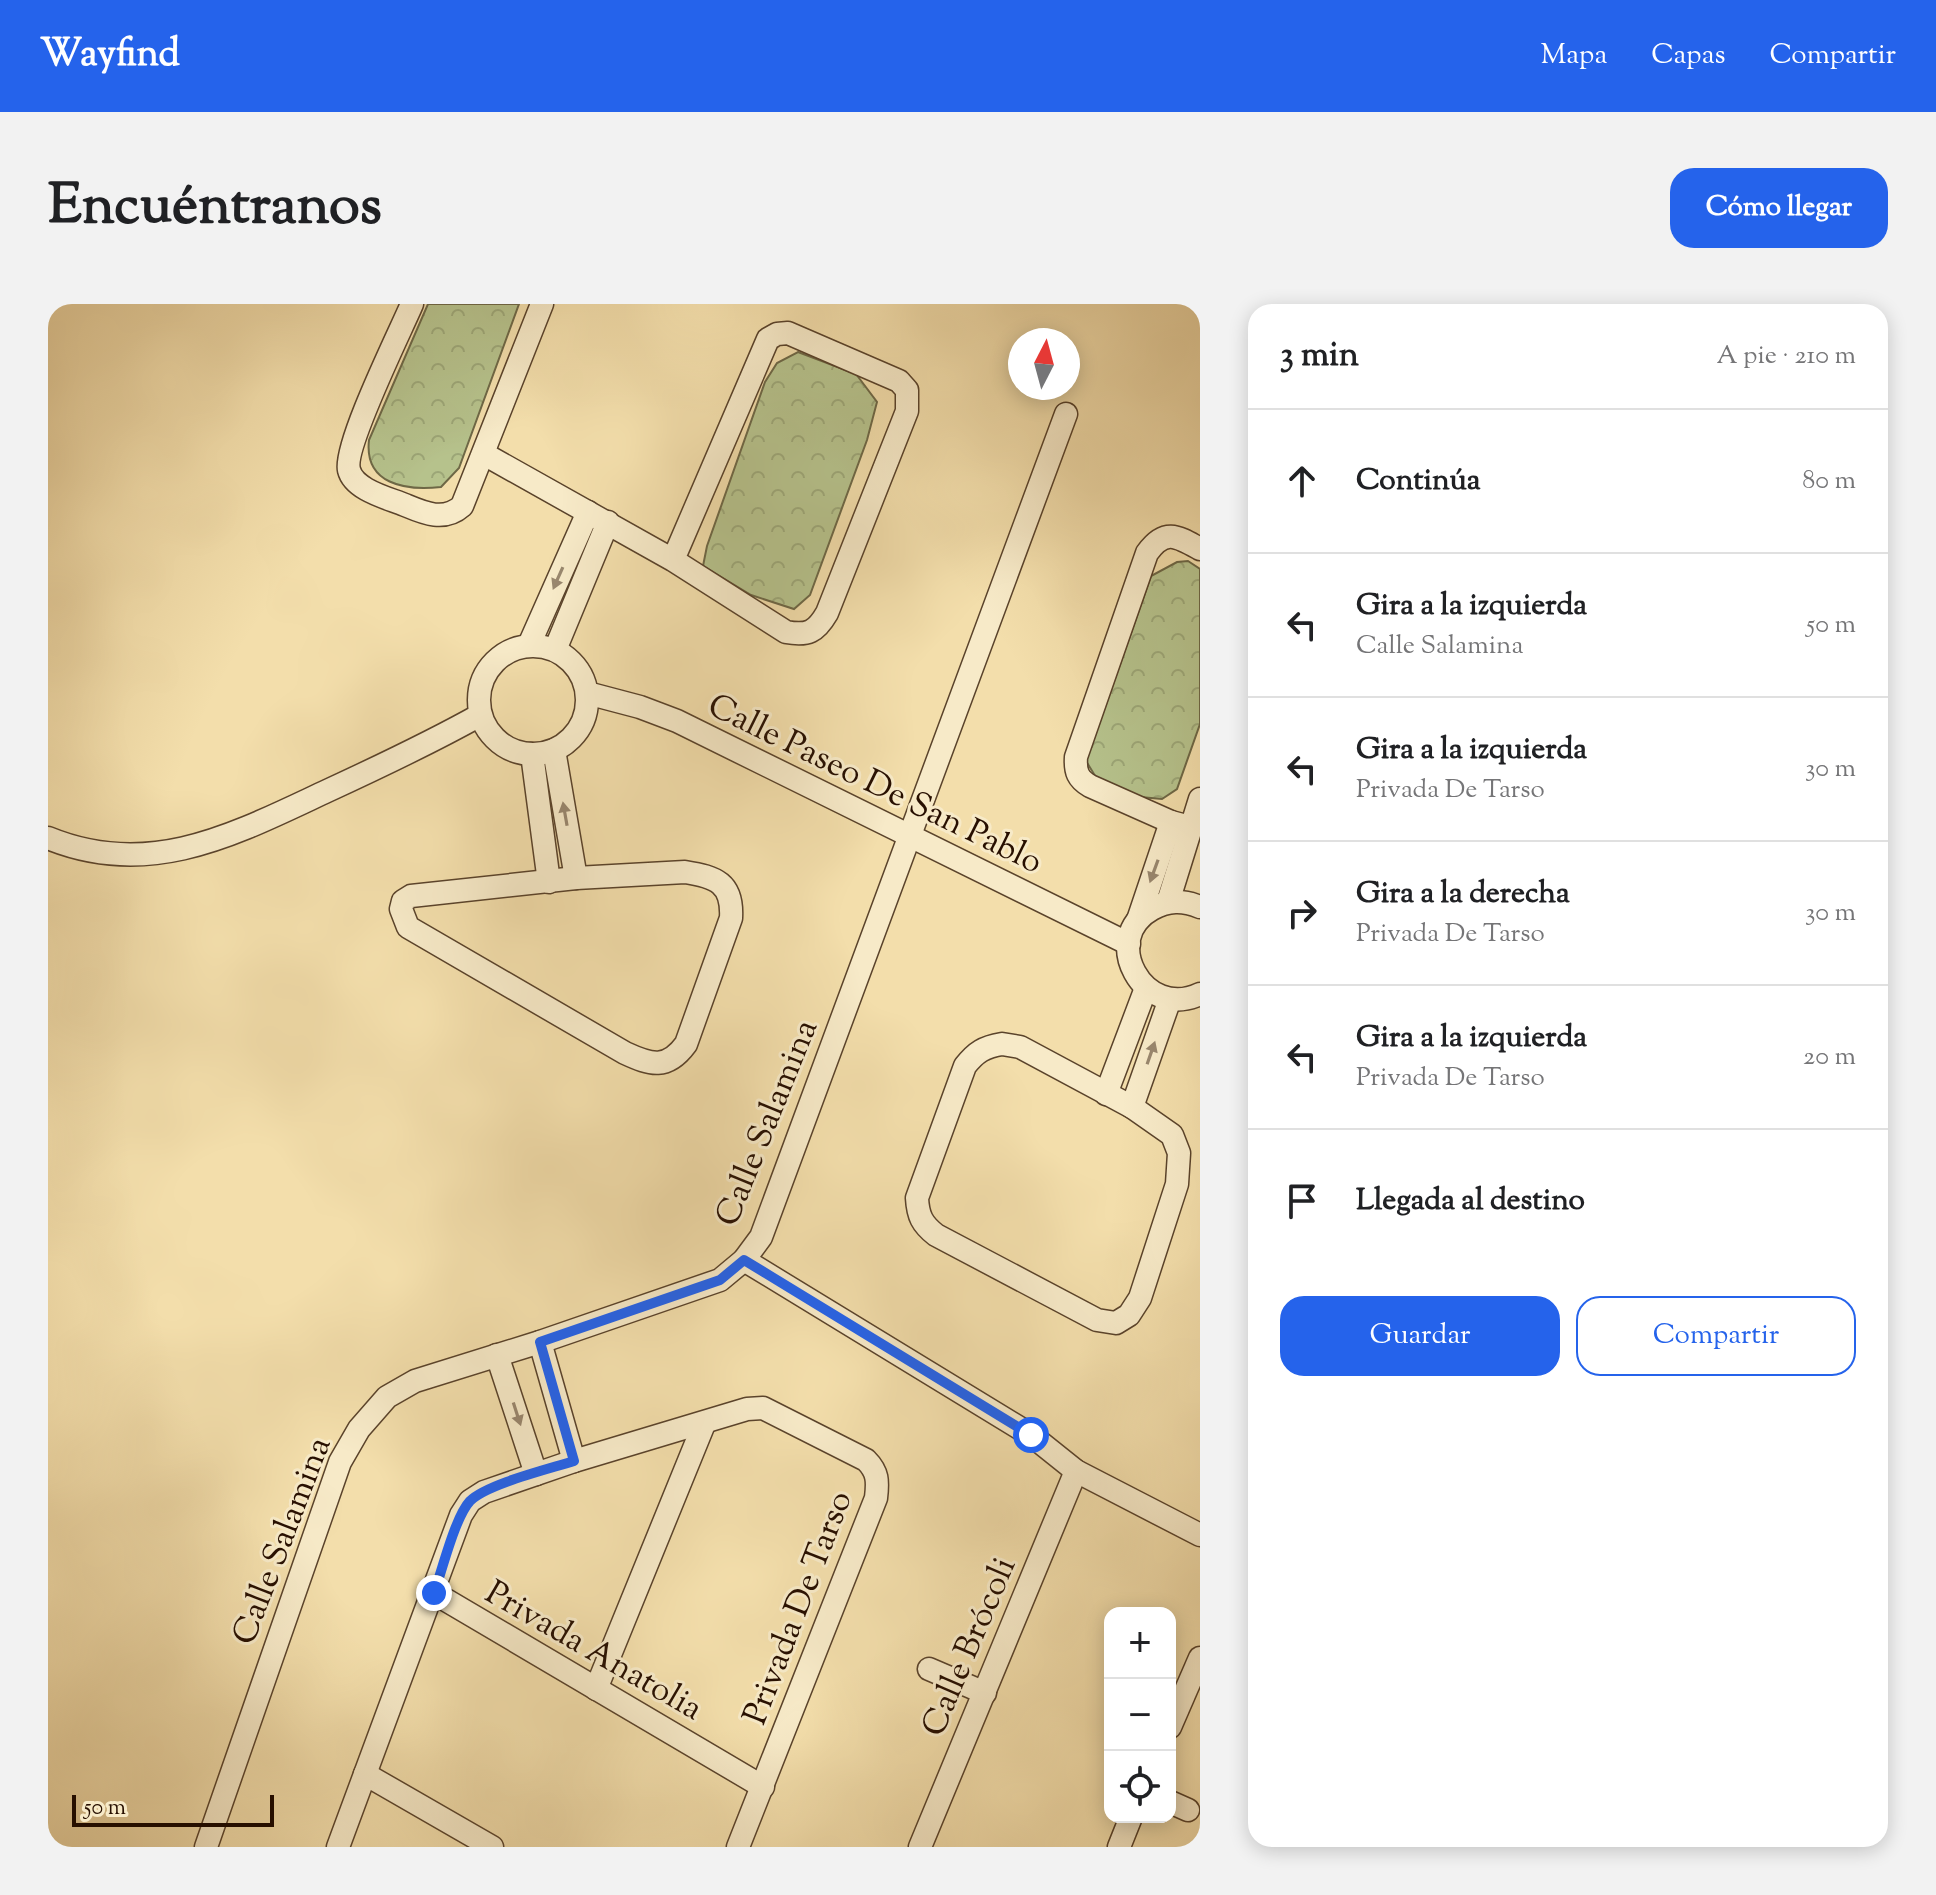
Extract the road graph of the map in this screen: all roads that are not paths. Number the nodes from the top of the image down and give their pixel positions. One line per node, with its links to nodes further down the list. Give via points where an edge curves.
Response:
1 (412, 304): 4 (street, via 353,442 349,470 367,488 421,512 445,515 462,506)
2 (542, 304): 4 (street)
3 (1066, 414): 15 (street, Calle Salamina)
4 (484, 454): 5 (street)
5 (598, 517): 7 (street); 8 (street, one-way to 8); 9 (street)
6 (1200, 549): 14 (street, via 1167,536 1147,553 1075,769 1081,780)
7 (673, 560): 7 (street, via 786,632 805,635 818,628 907,411 907,390 899,381 788,333 768,339)
8 (529, 645): 9 (street); 11 (street, via 497,657 486,671 479,687)
9 (555, 650): 10 (street, via 576,668)
10 (587, 693): 12 (street, via 580,727 569,741); 15 (street, Calle Paseo De San Pablo, via 677,721)
11 (480, 715): 12 (street, via 502,745 517,752); 16 (street, via 248,828 190,848 110,856)
12 (543, 752): 17 (street, one-way to 12); 18 (street)
13 (1200, 799): 14 (street)
14 (1180, 825): 19 (street); 21 (street, one-way to 21)
15 (909, 837): 22 (street, Calle Paseo De San Pablo); 28 (street, Calle Salamina, via 772,1210)
16 (48, 838)
17 (576, 878): 18 (street); 18 (street, via 685,872 708,876 725,887 731,918 686,1044 677,1056 663,1063 625,1053 408,927 403,919 403,901 411,896)
18 (549, 882)
19 (1168, 902): 20 (street); 21 (street)
20 (1200, 907)
21 (1138, 920): 22 (street)
22 (1129, 944): 23 (street, via 1135,976)
23 (1146, 988): 25 (street); 26 (street)
24 (1200, 994): 25 (street)
25 (1170, 999): 27 (street, one-way to 25)
26 (1106, 1094): 27 (street); 27 (street, via 1020,1047 1002,1044 976,1053 965,1066 917,1198 925,1226 1097,1320 1116,1323 1140,1298 1180,1167 1172,1135)
27 (1132, 1107)
28 (744, 1260): 29 (street, Calle Salamina, via 720,1280); 33 (street, via 1031,1435)
29 (540, 1342): 30 (street, Calle Salamina); 32 (street)
30 (497, 1355): 34 (street, one-way to 34); 45 (street, Calle Salamina, via 415,1381 387,1397 359,1429 340,1462)
31 (704, 1424): 32 (street, Privada De Tarso); 39 (street); 43 (street, Privada De Tarso, via 763,1408 876,1470 876,1498)
32 (574, 1461): 34 (street, Privada De Tarso)
33 (1076, 1471): 35 (street); 40 (street, Calle Brócoli)
34 (536, 1474): 36 (street, Privada De Tarso, via 470,1501)
35 (1200, 1535)
36 (434, 1593): 39 (street, Privada Anatolia); 42 (street, Privada De Tarso)
37 (1200, 1658): 41 (street)
38 (929, 1669): 40 (street)
39 (596, 1689): 43 (street, Privada Anatolia)
40 (985, 1693): 49 (street, Calle Brócoli)
41 (1176, 1713)
42 (365, 1774): 46 (street, Privada De Tarso); 47 (street)
43 (763, 1787): 48 (street, Privada De Tarso)
44 (1129, 1823): 50 (street)
45 (206, 1847)
46 (338, 1847)
47 (492, 1847)
48 (738, 1847)
49 (920, 1847)
50 (1119, 1847)

